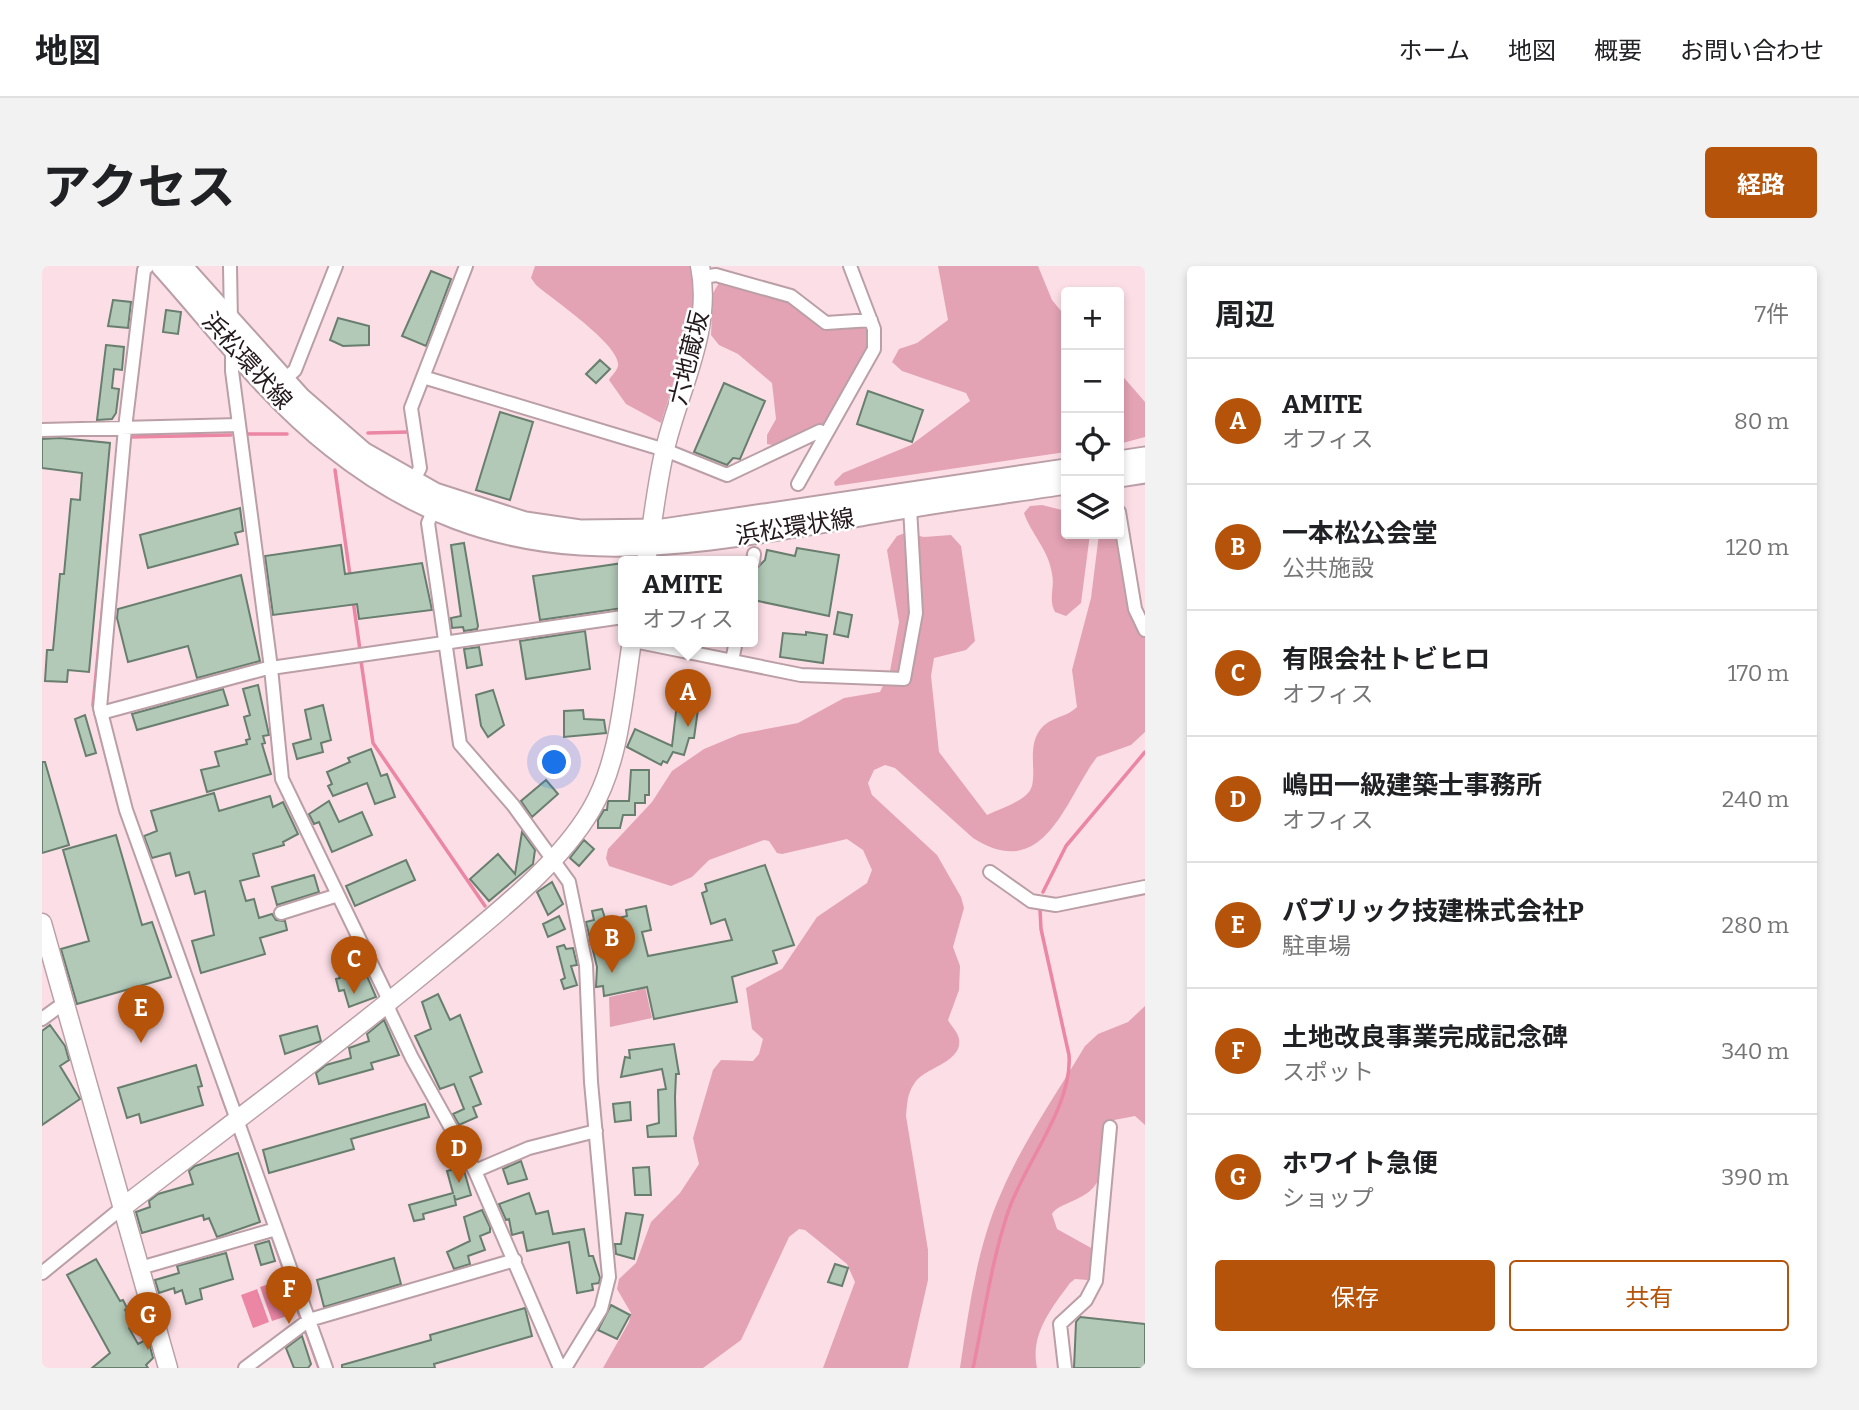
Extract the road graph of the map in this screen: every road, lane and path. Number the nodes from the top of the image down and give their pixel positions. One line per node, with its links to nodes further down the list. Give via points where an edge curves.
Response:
1 (148, 266): 15 (street)
2 (161, 266): 11 (main road, 浜松環状線)
3 (182, 266): 10 (main road, 浜松環状線)
4 (230, 266): 10 (street)
5 (336, 266): 13 (street, via 295,370)
6 (466, 266): 12 (street)
7 (850, 266): 9 (street)
8 (701, 272): 9 (street, via 791,296 826,323); 18 (street, 六地蔵坂, via 701,324)
9 (871, 320): 17 (street, via 874,349)
10 (231, 321): 11 (street); 13 (main road, 浜松環状線)
11 (232, 345): 14 (street); 28 (main road, 浜松環状線, via 289,409 332,447 378,480)
12 (423, 377): 18 (street); 24 (street, via 411,408 420,468)
13 (284, 380): 24 (main road, 浜松環状線, via 341,435)
14 (239, 425): 15 (street); 38 (street)
15 (125, 428): 16 (street); 39 (street)
16 (42, 430)
17 (826, 434): 18 (street, via 820,431 727,475); 25 (street)
18 (665, 450): 30 (street, 六地蔵坂)
19 (1145, 457): 20 (main road)
20 (1124, 460)
21 (1061, 470): 30 (main road, 浜松環状線)
22 (1145, 472): 23 (main road)
23 (1124, 476)
24 (413, 482): 30 (main road, 浜松環状線, via 460,503 525,522)
25 (797, 484)
26 (1061, 485): 27 (main road, 浜松環状線)
27 (910, 508): 30 (main road, 浜松環状線); 37 (street, via 916,613 904,679 801,675)
28 (434, 509): 30 (main road, 浜松環状線, via 537,541 593,548); 33 (street, via 428,523)
29 (1123, 539): 32 (street, via 1135,609)
30 (649, 546)
31 (618, 618): 33 (street)
32 (1145, 630)
33 (445, 643): 38 (street); 40 (street, via 460,744)
34 (632, 647): 40 (street, via 607,776 580,826)
35 (663, 647): 37 (street)
36 (735, 647): 37 (street)
37 (732, 661)
38 (271, 668): 39 (street); 43 (street, via 285,787)
39 (101, 713): 49 (street, via 126,810)
40 (552, 858): 46 (street, via 502,908); 51 (street, via 573,893 586,965)
41 (990, 872): 42 (street, via 1031,901 1056,905)
42 (1145, 887)
43 (338, 895): 44 (street); 46 (street)
44 (281, 913)
45 (42, 923): 47 (street)
46 (388, 1003): 49 (street); 52 (street, via 412,1058)
47 (65, 1005): 48 (street); 53 (street)
48 (42, 1019)
49 (237, 1119): 53 (street); 54 (street)
50 (1110, 1127): 63 (street, via 1096,1281 1086,1300 1060,1325)
51 (596, 1131): 52 (street, via 529,1148); 62 (street, via 609,1277 601,1309)
52 (475, 1171): 55 (street)
53 (123, 1207): 56 (street); 57 (street)
54 (276, 1229): 56 (street); 58 (street)
55 (515, 1261): 58 (street); 62 (street)
56 (140, 1268): 59 (street)
57 (42, 1273)
58 (309, 1320): 60 (street); 61 (street)
59 (168, 1368)
60 (245, 1368)
61 (326, 1368)
62 (562, 1368)
63 (1065, 1368)

